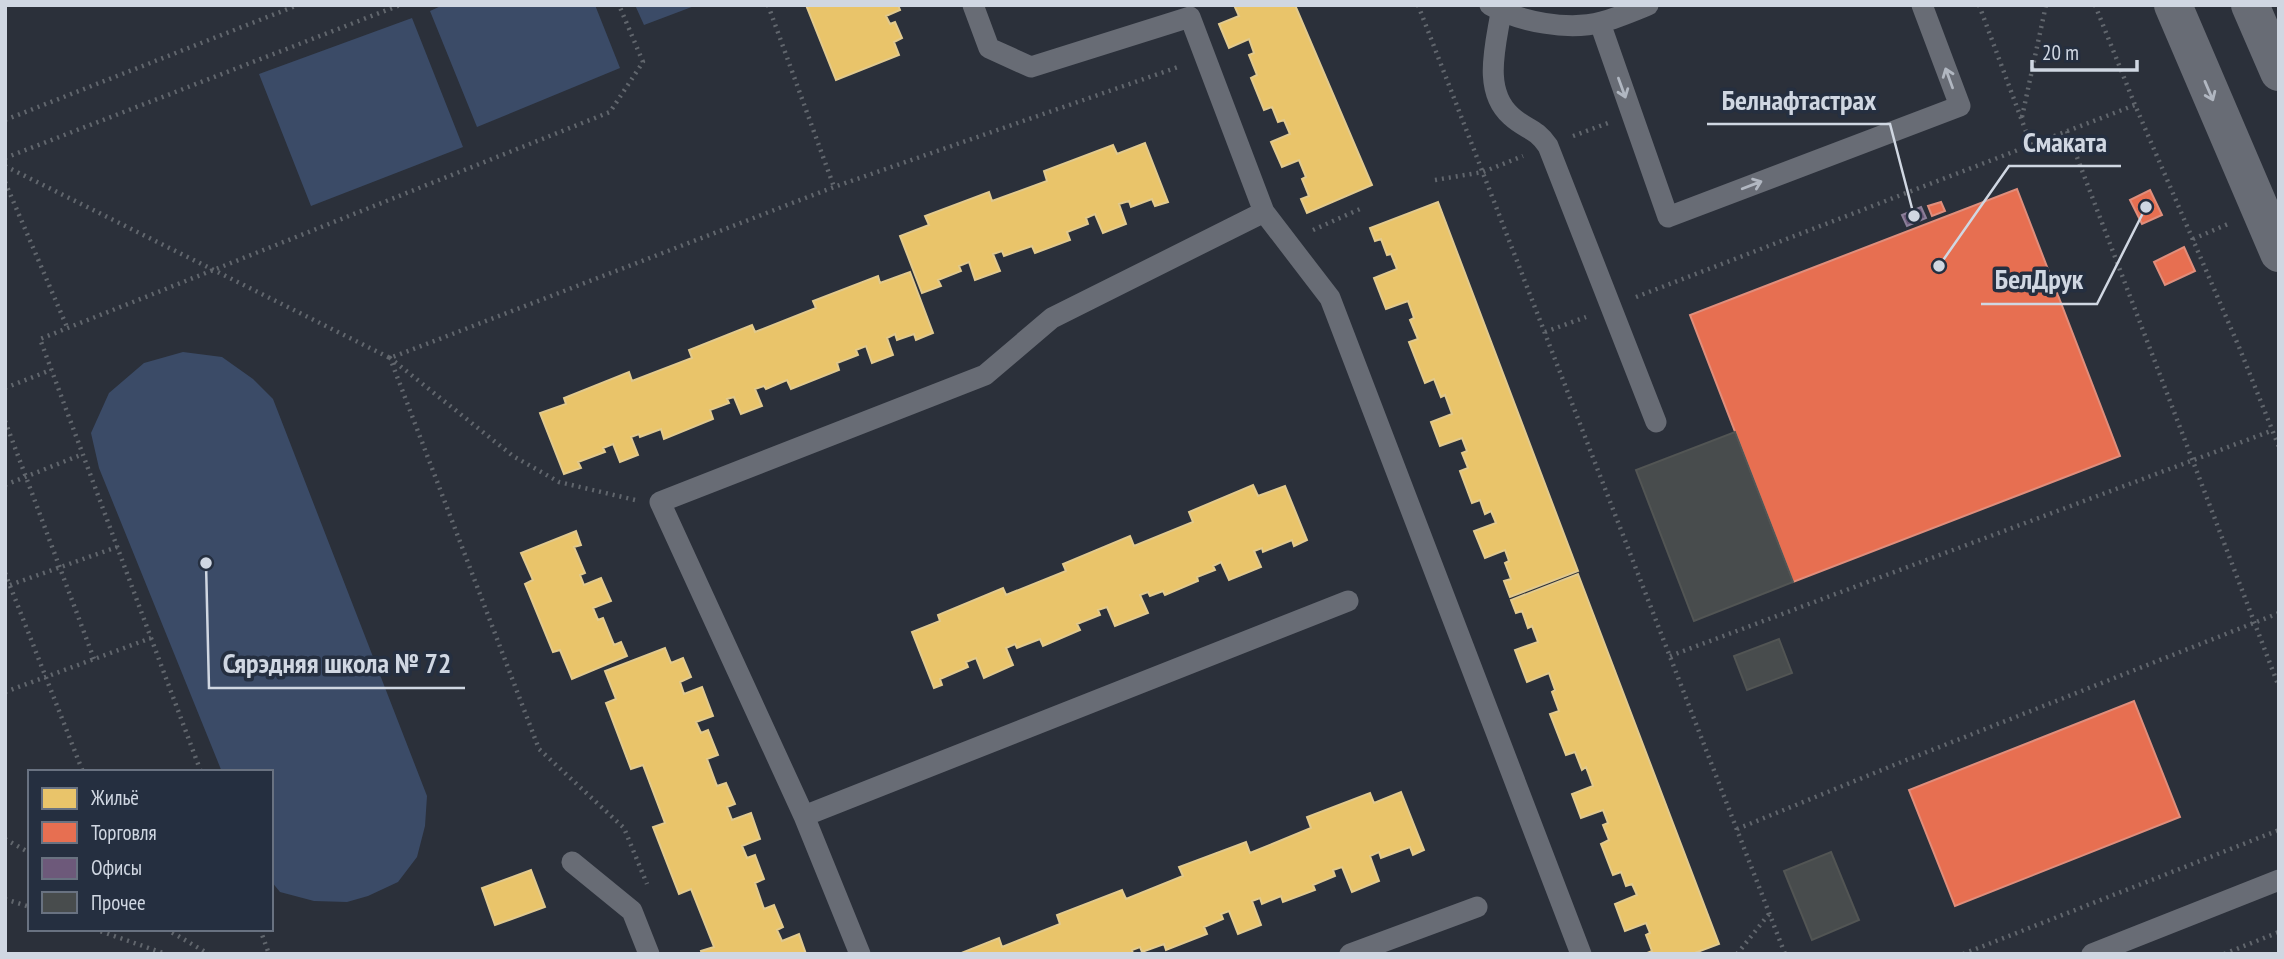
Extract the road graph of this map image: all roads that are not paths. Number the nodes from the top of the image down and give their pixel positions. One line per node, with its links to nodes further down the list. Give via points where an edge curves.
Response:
1 (973, 5): 9 (lane, via 989,48 1031,67 1189,17)
2 (1648, 5): 7 (lane)
3 (1922, 5): 7 (lane, one-way to 3, via 1668,217 1959,107)
4 (2173, 5): 10 (main road, one-way to 10)
5 (2250, 5): 8 (main road)
6 (1496, 8): 7 (lane, via 1528,21); 11 (lane, via 1493,66 1497,96 1508,114 1540,134 1548,146)
7 (1600, 23)
8 (2279, 72)
9 (1264, 212): 13 (lane, via 1052,318 985,375 660,502); 20 (lane, via 1330,298)
10 (2279, 253)
11 (1656, 422)
12 (1348, 601): 13 (lane)
13 (804, 816): 18 (lane)
14 (572, 862): 17 (lane, via 632,911)
15 (2279, 880): 21 (lane)
16 (1477, 907): 19 (lane)
17 (649, 954)
18 (860, 954)
19 (1350, 954)
20 (1581, 954)
21 (2092, 954)

